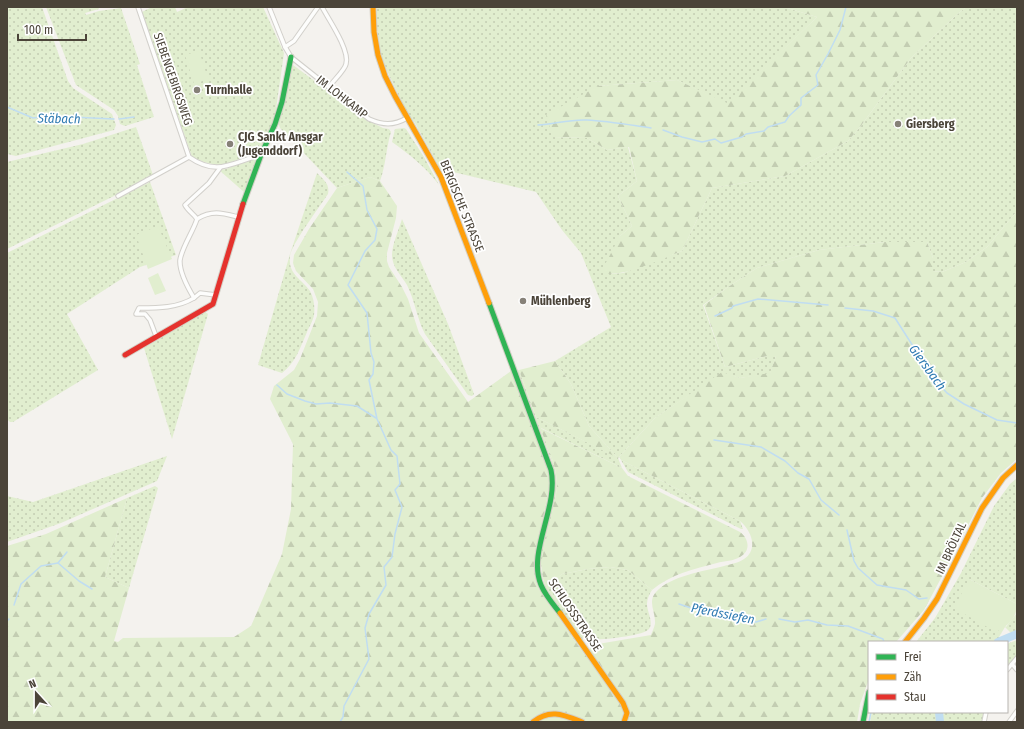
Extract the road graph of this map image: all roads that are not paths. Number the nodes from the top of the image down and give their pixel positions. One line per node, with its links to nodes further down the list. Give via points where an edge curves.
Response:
1 (138, 7): 11 (street, SIEBENGEBIRGSWEG)
2 (269, 7): 6 (street, IM LOHKAMP)
3 (318, 7): 6 (street)
4 (322, 7): 8 (street, via 347,56 346,66)
5 (373, 7): 9 (main road, BERGISCHE STRASSE, via 374,39 379,58 393,96)
6 (286, 48): 7 (street, IM LOHKAMP)
7 (291, 57): 8 (street, IM LOHKAMP); 10 (main road, via 282,102)
8 (329, 87): 9 (street, IM LOHKAMP, via 378,123 393,124)
9 (407, 118): 20 (main road, BERGISCHE STRASSE, via 441,177)
10 (261, 154): 12 (street); 14 (main road)
11 (189, 157): 12 (street, via 202,164); 13 (street)
12 (220, 168): 15 (street, via 209,183 185,205)
13 (118, 196)
14 (238, 217): 15 (street, via 220,212 205,214); 16 (main road)
15 (197, 219): 17 (street, via 180,260 182,273)
16 (216, 295): 17 (street, via 200,294); 18 (main road, via 213,304)
17 (194, 298): 18 (street, via 172,307 139,308 136,314 145,314)
18 (156, 336): 19 (main road)
19 (125, 355)
20 (515, 372): 31 (main road, SCHLOSSSTRASSE, via 553,476 551,503 538,560 540,583 625,705 627,713)
21 (1017, 465): 22 (main road, IM BRÖLTAL, via 986,500 941,592 929,613)
22 (906, 641)
23 (1017, 658): 24 (street)
24 (1012, 664): 25 (street); 26 (street)
25 (1008, 669)
26 (1017, 670)
27 (868, 697): 32 (main road)
28 (1017, 711): 33 (street)
29 (533, 722): 30 (main road, via 550,713)
30 (582, 722)
31 (624, 722)
32 (863, 722)
33 (1009, 722)

